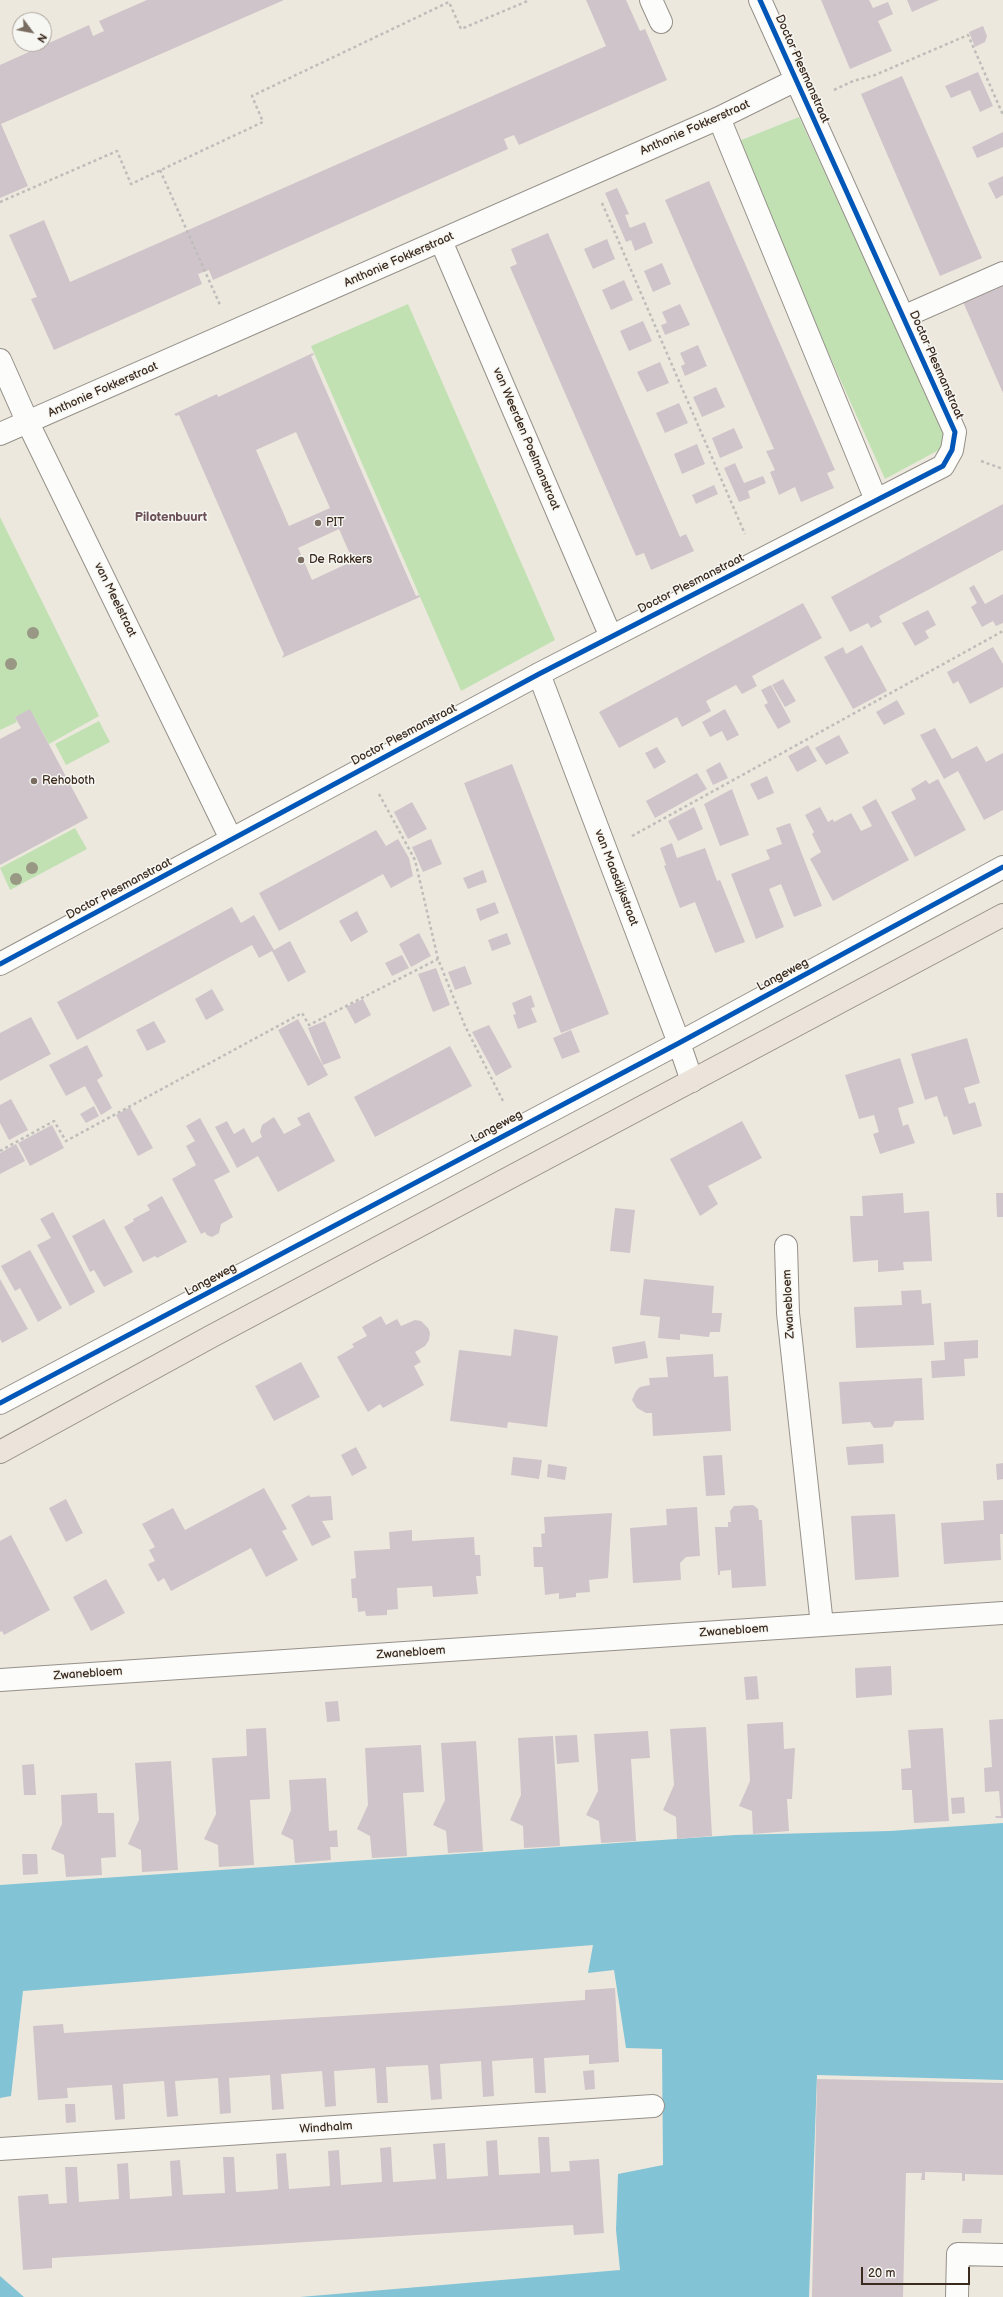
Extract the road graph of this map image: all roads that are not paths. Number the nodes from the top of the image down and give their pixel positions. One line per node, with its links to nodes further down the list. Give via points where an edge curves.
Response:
1 (652, 0): 3 (street)
2 (760, 0): 4 (street, Doctor Plesmanstraat)
3 (661, 22)
4 (796, 80): 5 (street, Anthonie Fokkerstraat); 8 (street, Doctor Plesmanstraat)
5 (719, 118): 6 (street, Anthonie Fokkerstraat); 12 (street)
6 (442, 241): 10 (street, Anthonie Fokkerstraat); 13 (street, van Weerden Poelmanstraat)
7 (1003, 273): 8 (street)
8 (903, 317): 12 (street, Doctor Plesmanstraat, via 955,432 952,450 943,466)
9 (0, 360): 10 (street, van Meelstraat)
10 (28, 423): 11 (street, Anthonie Fokkerstraat); 15 (street, van Meelstraat)
11 (0, 434)
12 (876, 500): 13 (street, Doctor Plesmanstraat)
13 (611, 637): 14 (street, Doctor Plesmanstraat)
14 (539, 674): 15 (street, Doctor Plesmanstraat); 19 (street, van Maasdijkstraat)
15 (231, 839): 18 (street, Doctor Plesmanstraat)
16 (1003, 867): 19 (street, Langeweg)
17 (1003, 915): 20 (main road)
18 (0, 964)
19 (679, 1043): 20 (street, van Maasdijkstraat); 22 (street, Langeweg)
20 (692, 1081): 23 (main road, via 212,1336)
21 (786, 1246): 25 (street, Zwanebloem, via 788,1313)
22 (0, 1403)
23 (1, 1452)
24 (1003, 1613): 25 (street, Zwanebloem)
25 (822, 1625): 26 (street, Zwanebloem)
26 (0, 1680)
27 (653, 2106): 28 (street, Windhalm)
28 (0, 2149)
29 (1003, 2255): 30 (street, via 958,2254)
30 (957, 2297)

